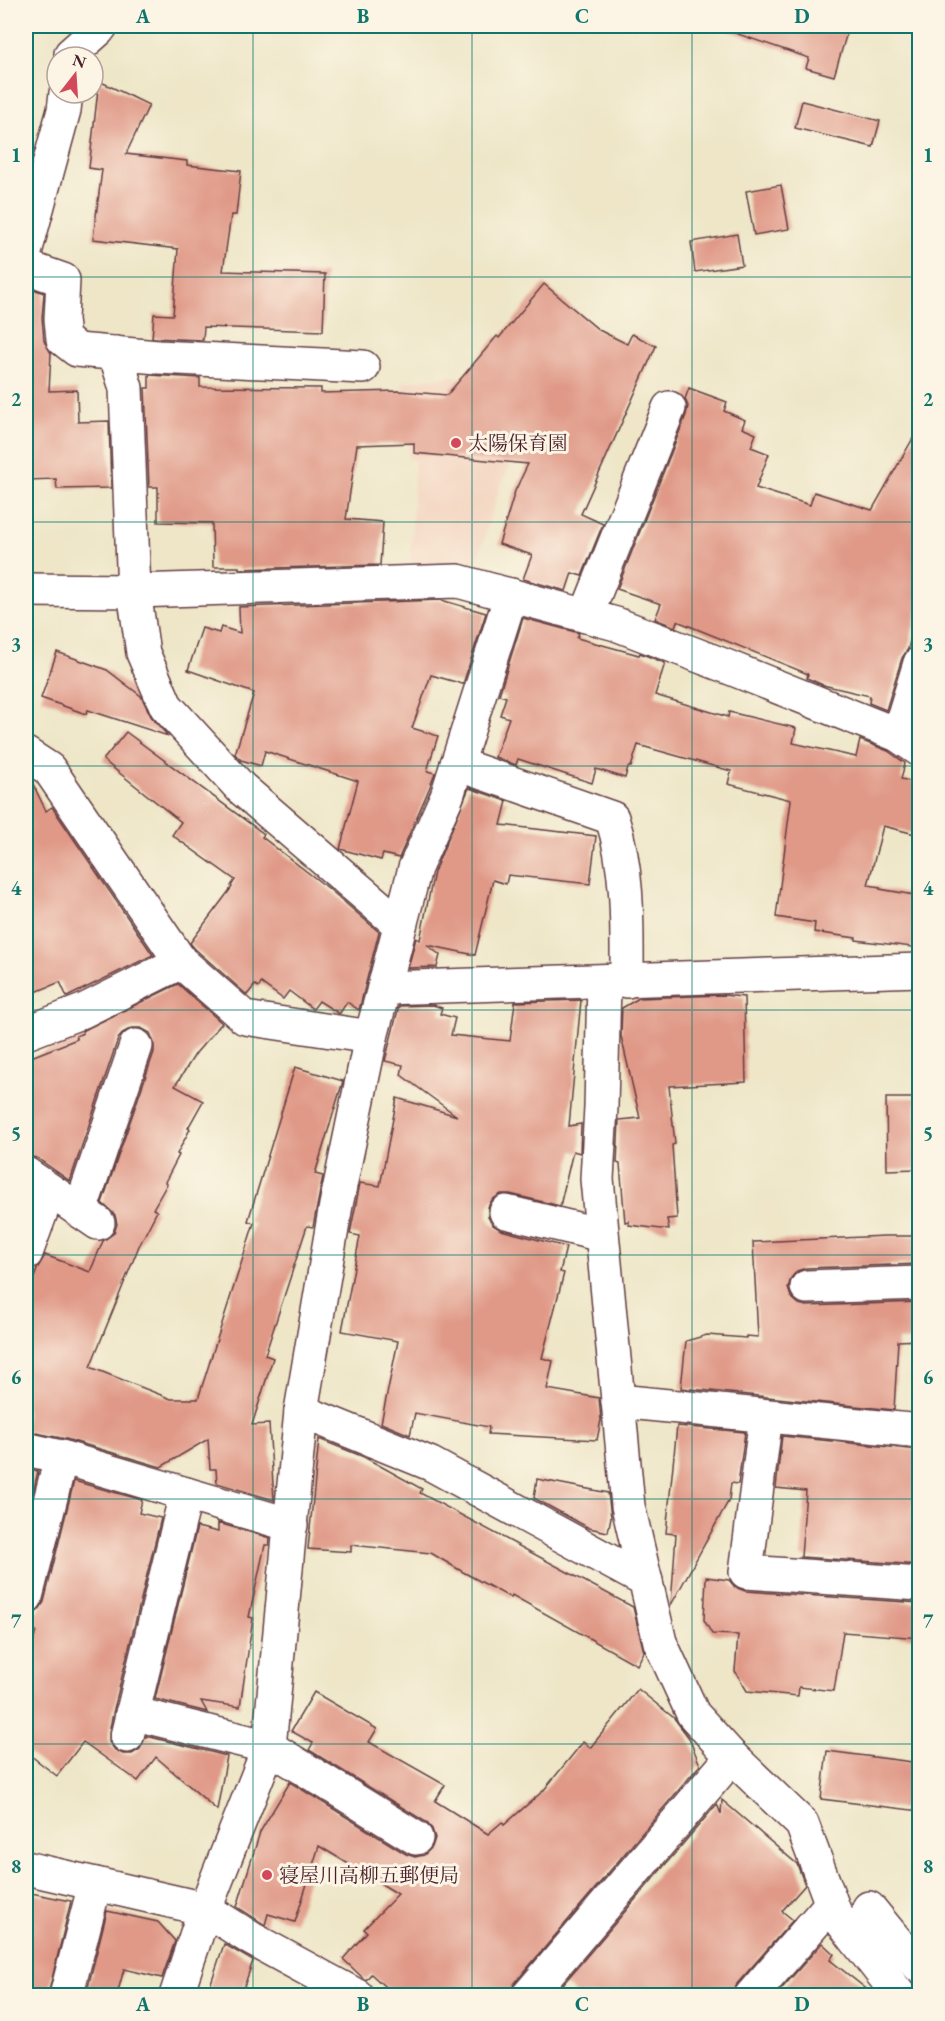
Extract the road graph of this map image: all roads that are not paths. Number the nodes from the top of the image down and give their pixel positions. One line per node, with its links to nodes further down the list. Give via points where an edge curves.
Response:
1 (101, 26): 2 (street)
2 (72, 45)
3 (65, 105): 4 (street)
4 (26, 249)
5 (26, 267): 6 (street, via 63,280 63,339 77,350)
6 (115, 353): 7 (street); 10 (street, via 126,388)
7 (363, 367)
8 (669, 408): 12 (street)
9 (26, 590): 10 (street)
10 (134, 591): 11 (street, via 458,581); 17 (street, via 143,653 166,706 241,788)
11 (511, 595): 12 (street); 16 (street)
12 (586, 616): 14 (street, via 717,663)
13 (920, 663): 14 (street)
14 (909, 742)
15 (26, 754): 18 (street, via 49,769)
16 (457, 764): 17 (street, via 415,868); 20 (street, via 612,818 627,893)
17 (400, 925): 21 (street)
18 (181, 962): 22 (street, via 83,1011); 23 (street, via 244,1018)
19 (920, 970): 20 (street)
20 (616, 981): 21 (street); 27 (street, via 597,1179)
21 (384, 988): 23 (street)
22 (26, 1033)
23 (371, 1037): 32 (street, via 336,1205)
24 (136, 1046): 25 (street, via 89,1217)
25 (37, 1182): 28 (street)
26 (506, 1212): 27 (street)
27 (602, 1235): 31 (street)
28 (26, 1253)
29 (920, 1283): 30 (street)
30 (807, 1287)
31 (618, 1401): 33 (street); 39 (street, via 628,1506)
32 (301, 1411): 38 (street); 39 (street, via 431,1464)
33 (766, 1416): 34 (street); 40 (street, via 746,1572)
34 (920, 1431)
35 (26, 1449): 36 (street)
36 (61, 1457): 37 (street); 41 (street)
37 (186, 1494): 38 (street); 42 (street, via 130,1724)
38 (291, 1525): 42 (street)
39 (646, 1581): 43 (street, via 660,1642 693,1714)
40 (920, 1584)
41 (26, 1597)
42 (268, 1747): 44 (street); 49 (street)
43 (732, 1757): 47 (street, via 802,1824); 54 (street)
44 (416, 1838)
45 (26, 1868): 46 (street)
46 (95, 1884): 49 (street); 51 (street)
47 (831, 1904): 55 (street); 56 (street)
48 (869, 1908): 50 (street)
49 (206, 1909): 52 (street); 53 (street)
50 (920, 1967)
51 (66, 1995)
52 (176, 1995)
53 (357, 1995)
54 (528, 1995)
55 (751, 1995)
56 (900, 1995)

